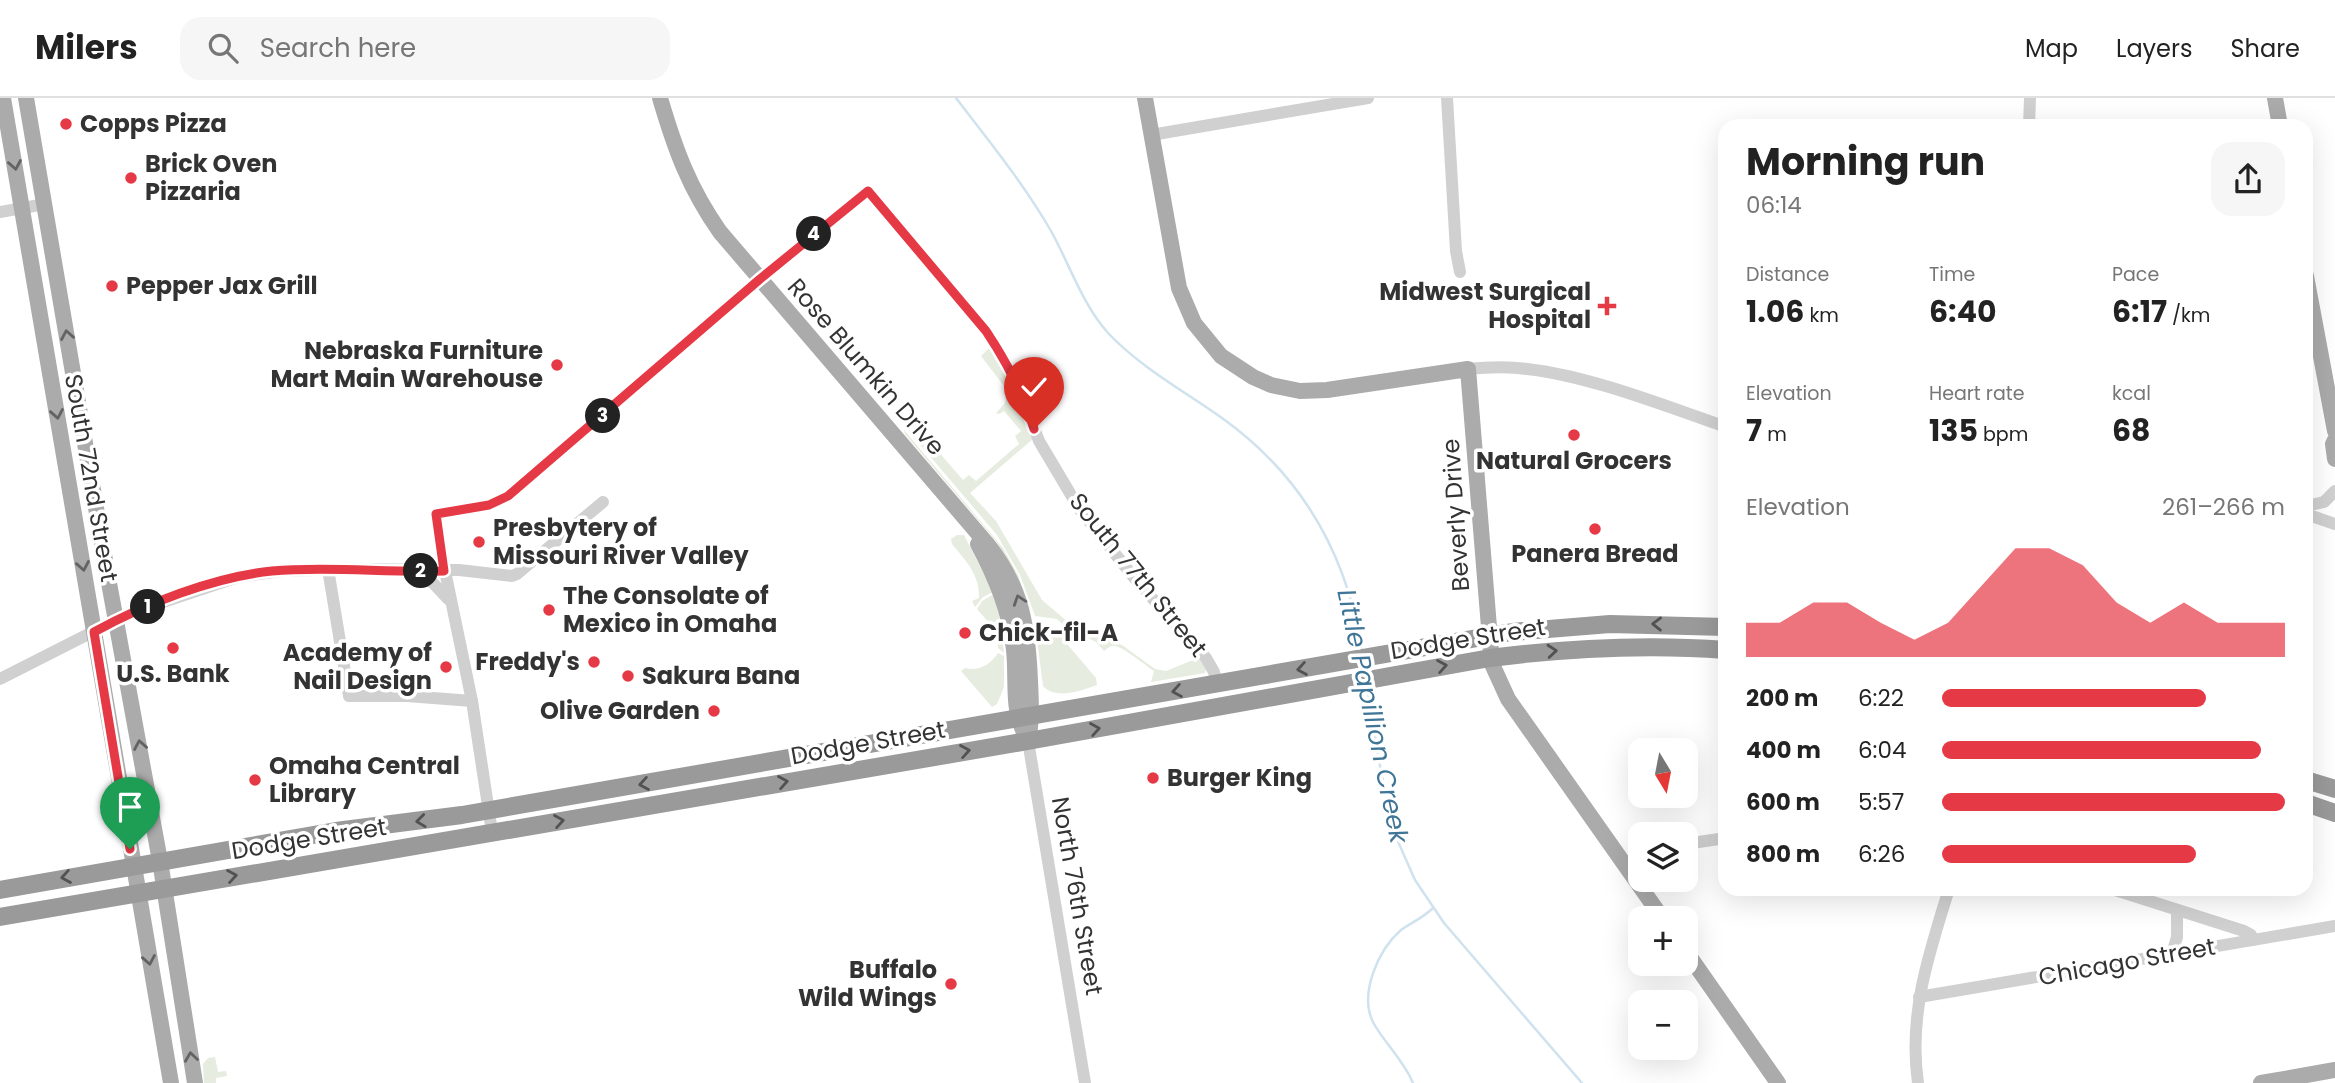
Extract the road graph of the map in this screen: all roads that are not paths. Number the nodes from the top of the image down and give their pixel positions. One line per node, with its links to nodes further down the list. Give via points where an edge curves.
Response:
1 (3, 98): 13 (main road, South 72nd Street, one-way to 13)
2 (26, 98): 12 (main road, South 72nd Street)
3 (660, 98): 16 (main road, Rose Blumkin Drive, via 692,189 720,232)
4 (1145, 98): 11 (main road)
5 (1368, 98): 11 (street)
6 (1447, 98): 15 (street)
7 (2030, 98): 9 (street)
8 (2275, 98): 10 (main road)
9 (2029, 119)
10 (2279, 119)
11 (1151, 135): 18 (main road, via 1175,273 1185,305 1221,356 1253,377 1290,389 1327,390)
12 (44, 204): 13 (street); 32 (main road, South 72nd Street, one-way to 12)
13 (22, 208): 14 (street); 34 (main road, South 72nd Street, one-way to 34)
14 (0, 212)
15 (1460, 272)
16 (760, 279): 30 (street, via 508,496 489,505 436,514); 39 (street, South 77th Street, via 868,191 986,331 1080,510 1206,658); 41 (main road, Rose Blumkin Drive, via 964,517 994,573 1008,613)
17 (2313, 313): 20 (main road)
18 (1468, 369): 19 (street, via 1511,367 1549,372); 35 (main road, Beverly Drive)
19 (1718, 424)
20 (2335, 431)
21 (2335, 440): 22 (main road)
22 (2335, 459)
23 (2335, 491): 25 (street, via 2324,502)
24 (603, 502): 30 (street, via 512,576)
25 (2313, 504)
26 (2313, 516): 27 (street)
27 (2335, 524)
28 (328, 569): 29 (street); 32 (street, via 238,577); 40 (street, via 349,695)
29 (410, 571): 30 (street); 31 (street, via 433,583)
30 (444, 571): 31 (street)
31 (451, 602): 40 (street)
32 (117, 620): 34 (street); 51 (main road, South 72nd Street, one-way to 32)
33 (1718, 627): 35 (highway, Dodge Street, one-way to 35, via 1610,624)
34 (94, 632): 38 (street); 53 (main road, South 72nd Street)
35 (1488, 636): 37 (main road, Beverly Drive); 39 (highway, Dodge Street, one-way to 39)
36 (1718, 650): 37 (highway, Dodge Street, one-way to 36, via 1615,647)
37 (1490, 658): 42 (highway, Dodge Street, one-way to 37); 52 (main road, Beverly Drive, via 1508,699)
38 (0, 679)
39 (1217, 684): 41 (highway, Dodge Street, one-way to 41)
40 (471, 701): 46 (street)
41 (1024, 717): 42 (main road, North 76th Street); 46 (highway, Dodge Street, one-way to 46)
42 (1028, 741): 48 (highway, Dodge Street, one-way to 42); 69 (street, North 76th Street)
43 (2313, 782): 44 (highway)
44 (2335, 789)
45 (2313, 805): 47 (highway)
46 (488, 810): 48 (street); 51 (highway, Dodge Street, one-way to 51)
47 (2335, 813)
48 (492, 832): 54 (highway, Dodge Street, one-way to 48)
49 (1718, 839): 50 (street)
50 (1698, 842)
51 (160, 861): 53 (highway, Dodge Street); 54 (main road, South 72nd Street)
52 (1628, 862)
53 (133, 865): 55 (highway, Dodge Street, one-way to 55); 56 (main road, South 72nd Street)
54 (165, 888): 56 (highway, Dodge Street); 68 (main road, South 72nd Street, one-way to 54)
55 (0, 890)
56 (138, 892): 60 (highway, Dodge Street); 67 (main road, South 72nd Street, one-way to 67)
57 (1947, 896): 65 (street)
58 (2134, 896): 59 (street)
59 (2177, 910): 62 (street, via 2246,932); 63 (street)
60 (0, 917)
61 (2335, 926): 62 (street, Chicago Street)
62 (2253, 940): 63 (street, Chicago Street)
63 (2172, 954): 65 (street, Chicago Street)
64 (1698, 969): 70 (main road)
65 (1919, 997): 71 (street)
66 (2335, 1070): 72 (main road)
67 (171, 1083)
68 (195, 1083)
69 (1085, 1083)
70 (1778, 1083)
71 (1918, 1083)
72 (2261, 1083)

